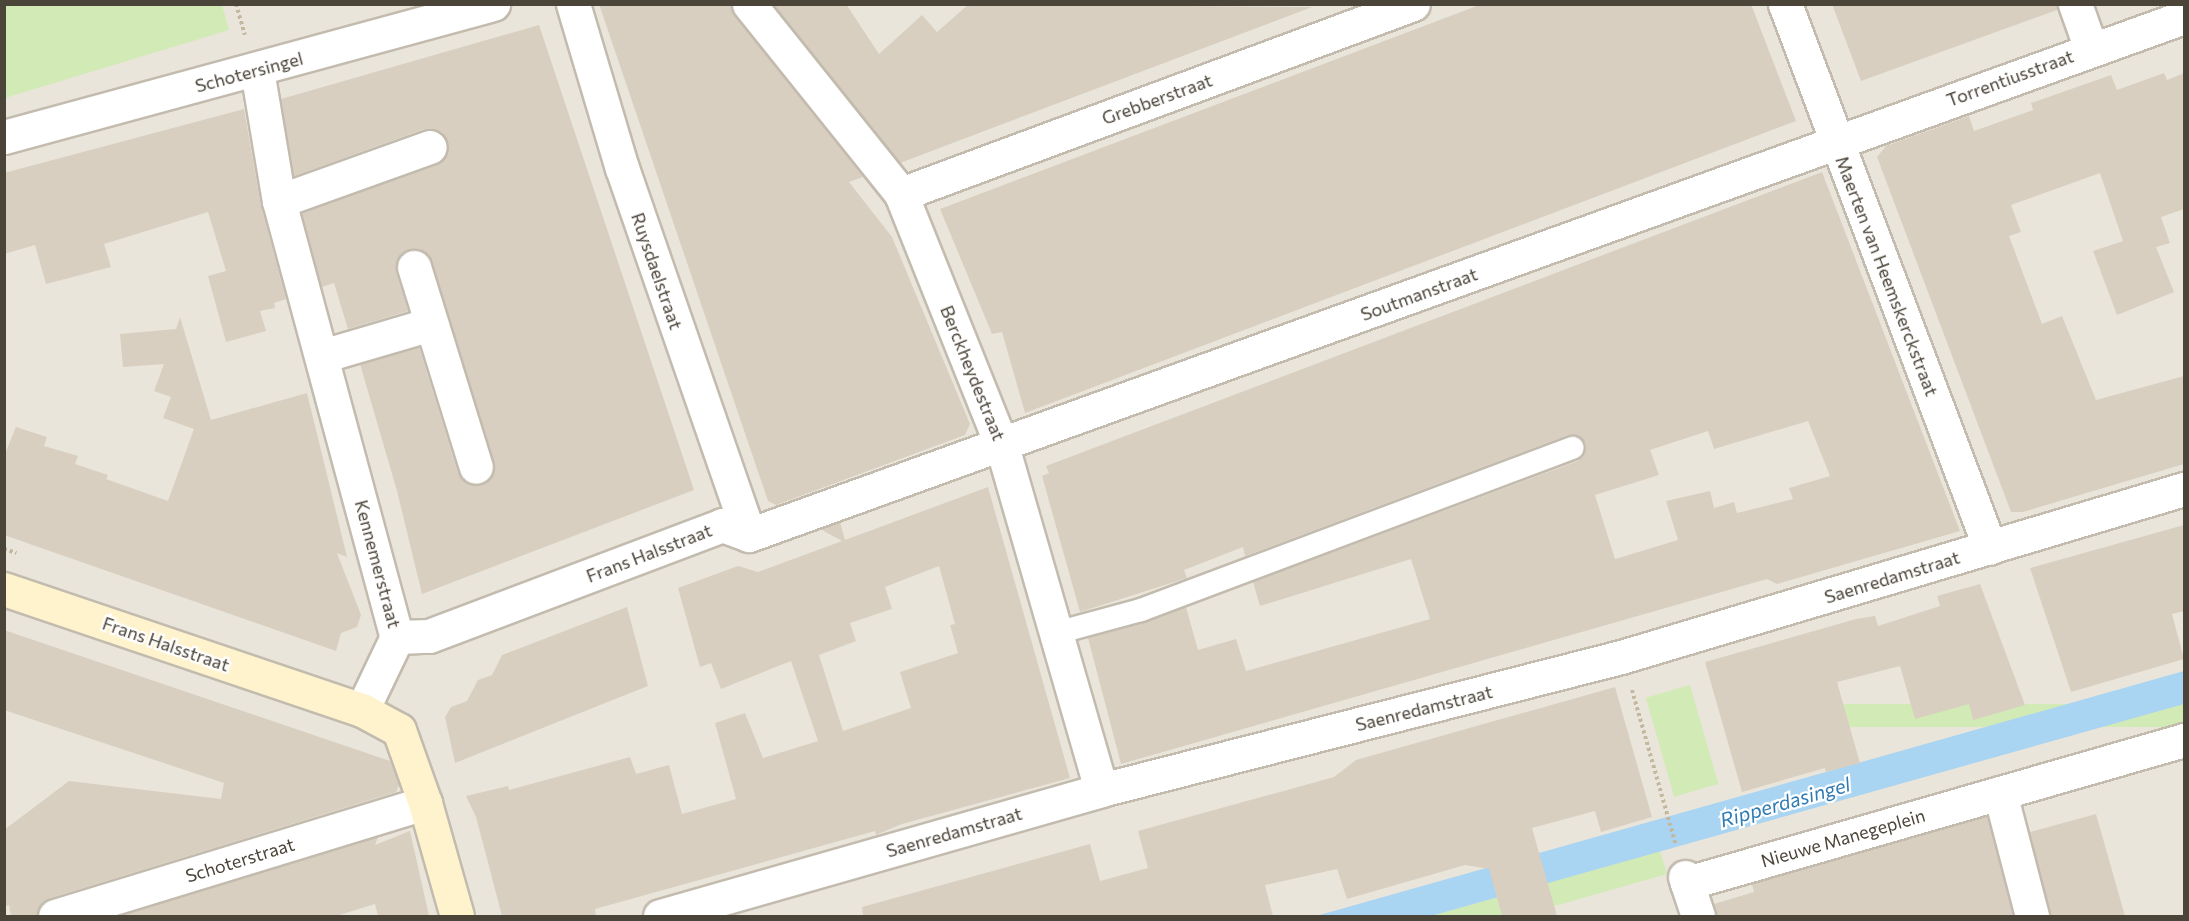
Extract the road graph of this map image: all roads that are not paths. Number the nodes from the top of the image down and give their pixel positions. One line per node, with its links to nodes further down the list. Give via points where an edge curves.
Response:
1 (493, 4): 9 (street, Schotersingel)
2 (573, 4): 22 (street, Ruysdaelstraat, via 622,168)
3 (749, 4): 13 (street, Berckheydestraat)
4 (1413, 4): 13 (street, Grebberstraat)
5 (1785, 4): 11 (street, Maerten van Heemskerckstraat)
6 (2075, 4): 8 (street)
7 (2184, 16): 8 (street, Torrentiusstraat)
8 (2091, 49): 11 (street, Torrentiusstraat)
9 (257, 70): 10 (street, Schotersingel); 14 (street, Kennemerstraat)
10 (4, 137)
11 (1836, 143): 18 (street, Soutmanstraat); 23 (street, Maerten van Heemskerckstraat)
12 (430, 147): 14 (street)
13 (901, 194): 18 (street, Berckheydestraat)
14 (279, 201): 17 (street, Kennemerstraat)
15 (414, 267): 16 (street)
16 (431, 324): 17 (street); 20 (street)
17 (322, 356): 26 (street, Kennemerstraat)
18 (1002, 446): 22 (street); 25 (street, Berckheydestraat)
19 (1573, 448): 25 (lane, via 1141,610)
20 (476, 467)
21 (2184, 489): 23 (street, Saenredamstraat)
22 (749, 535): 26 (street, Frans Halsstraat, via 722,525 429,636)
23 (1990, 548): 29 (street, Saenredamstraat, via 1621,657)
24 (4, 589): 27 (main road, Frans Halsstraat)
25 (1056, 633): 29 (street, Berckheydestraat)
26 (397, 637): 27 (street, Kennemerstraat)
27 (362, 710): 31 (main road, via 399,730)
28 (2184, 740): 30 (street, Nieuwe Manegeplein)
29 (1101, 790): 34 (street, Saenredamstraat)
30 (2000, 793): 35 (street, Nieuwe Manegeplein, via 1686,880); 36 (street)
31 (425, 803): 32 (street, Schoterstraat); 33 (main road)
32 (55, 916)
33 (457, 916)
34 (660, 916)
35 (1698, 916)
36 (2032, 916)

